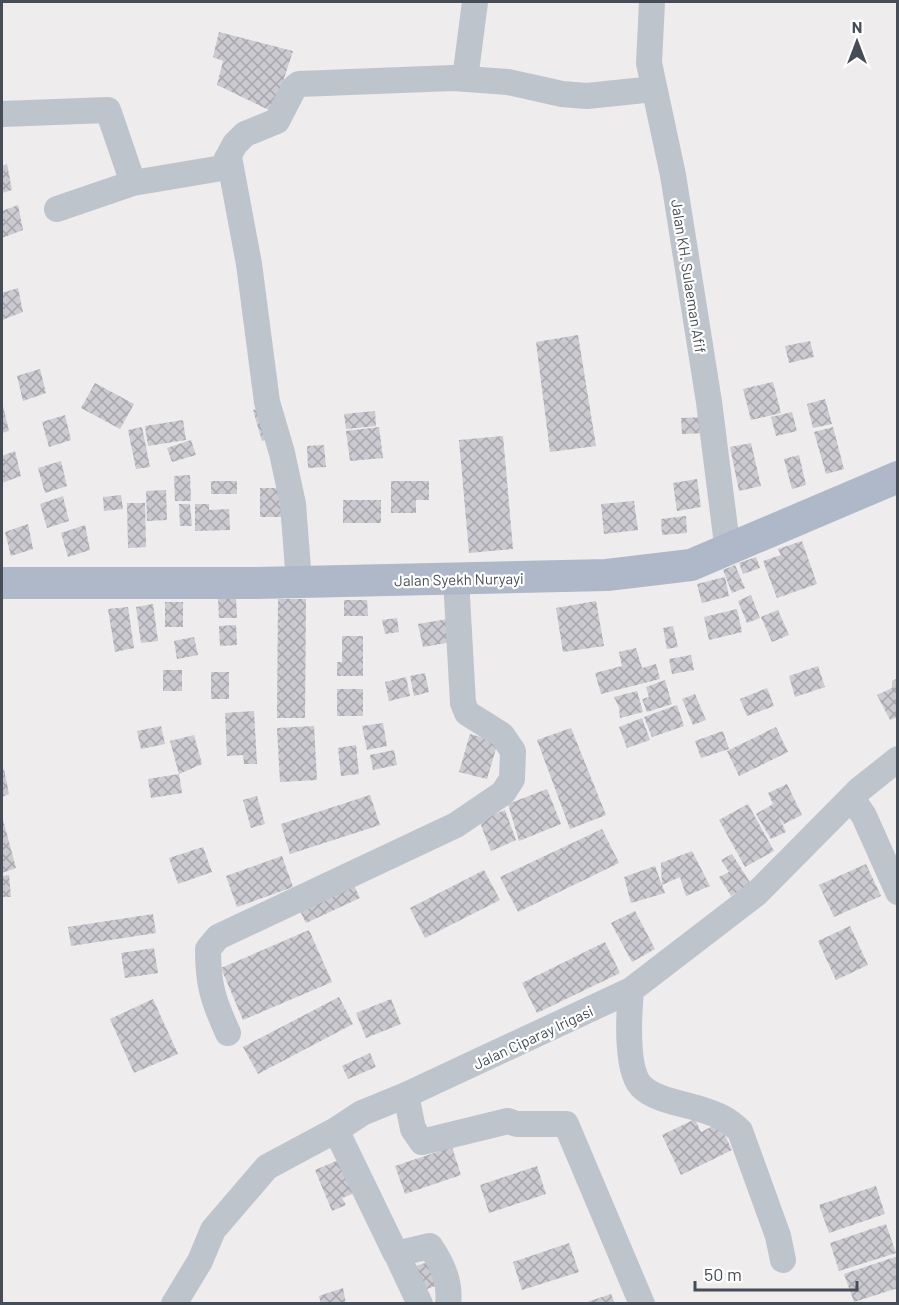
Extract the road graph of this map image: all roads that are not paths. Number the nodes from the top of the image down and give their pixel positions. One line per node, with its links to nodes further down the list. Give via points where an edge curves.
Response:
1 (475, 2): 3 (street)
2 (652, 2): 4 (street, Jalan KH. Sulaeman Afif, via 649,63)
3 (465, 79): 4 (street, via 587,96); 6 (street, via 299,84 277,121 247,132 235,144)
4 (654, 89): 10 (street, Jalan KH. Sulaeman Afif, via 673,175 708,391)
5 (2, 114): 7 (street, via 108,110)
6 (230, 157): 7 (street, via 222,168); 12 (street, via 267,402 293,504)
7 (133, 183): 8 (street)
8 (57, 209)
9 (897, 477): 10 (main road, Jalan Syekh Nuryayi)
10 (728, 552): 11 (main road, Jalan Syekh Nuryayi, via 691,565 653,572)
11 (456, 579): 12 (main road, Jalan Syekh Nuryayi); 18 (street, via 464,703 467,713 502,735 513,751 512,779 502,794 456,825 218,937 208,949 209,977 211,996)
12 (299, 582): 13 (main road, Jalan Syekh Nuryayi)
13 (2, 583)
14 (897, 759): 15 (street, Jalan Ciparay Irigasi)
15 (857, 805): 16 (street); 17 (street, Jalan Ciparay Irigasi)
16 (897, 892)
17 (630, 997): 19 (street, Jalan Ciparay Irigasi); 22 (street, via 629,1032 640,1085 652,1094 716,1113 741,1131)
18 (228, 1033)
19 (406, 1095): 20 (street, Jalan Ciparay Irigasi, via 362,1113); 26 (street, via 413,1129 422,1142 508,1121 566,1124)
20 (336, 1130): 21 (street); 23 (street, Jalan Ciparay Irigasi, via 267,1167 247,1187 213,1230)
21 (397, 1255): 24 (street); 25 (street, via 430,1246 450,1289)
22 (783, 1260)
23 (174, 1304)
24 (420, 1304)
25 (448, 1304)
26 (642, 1304)

